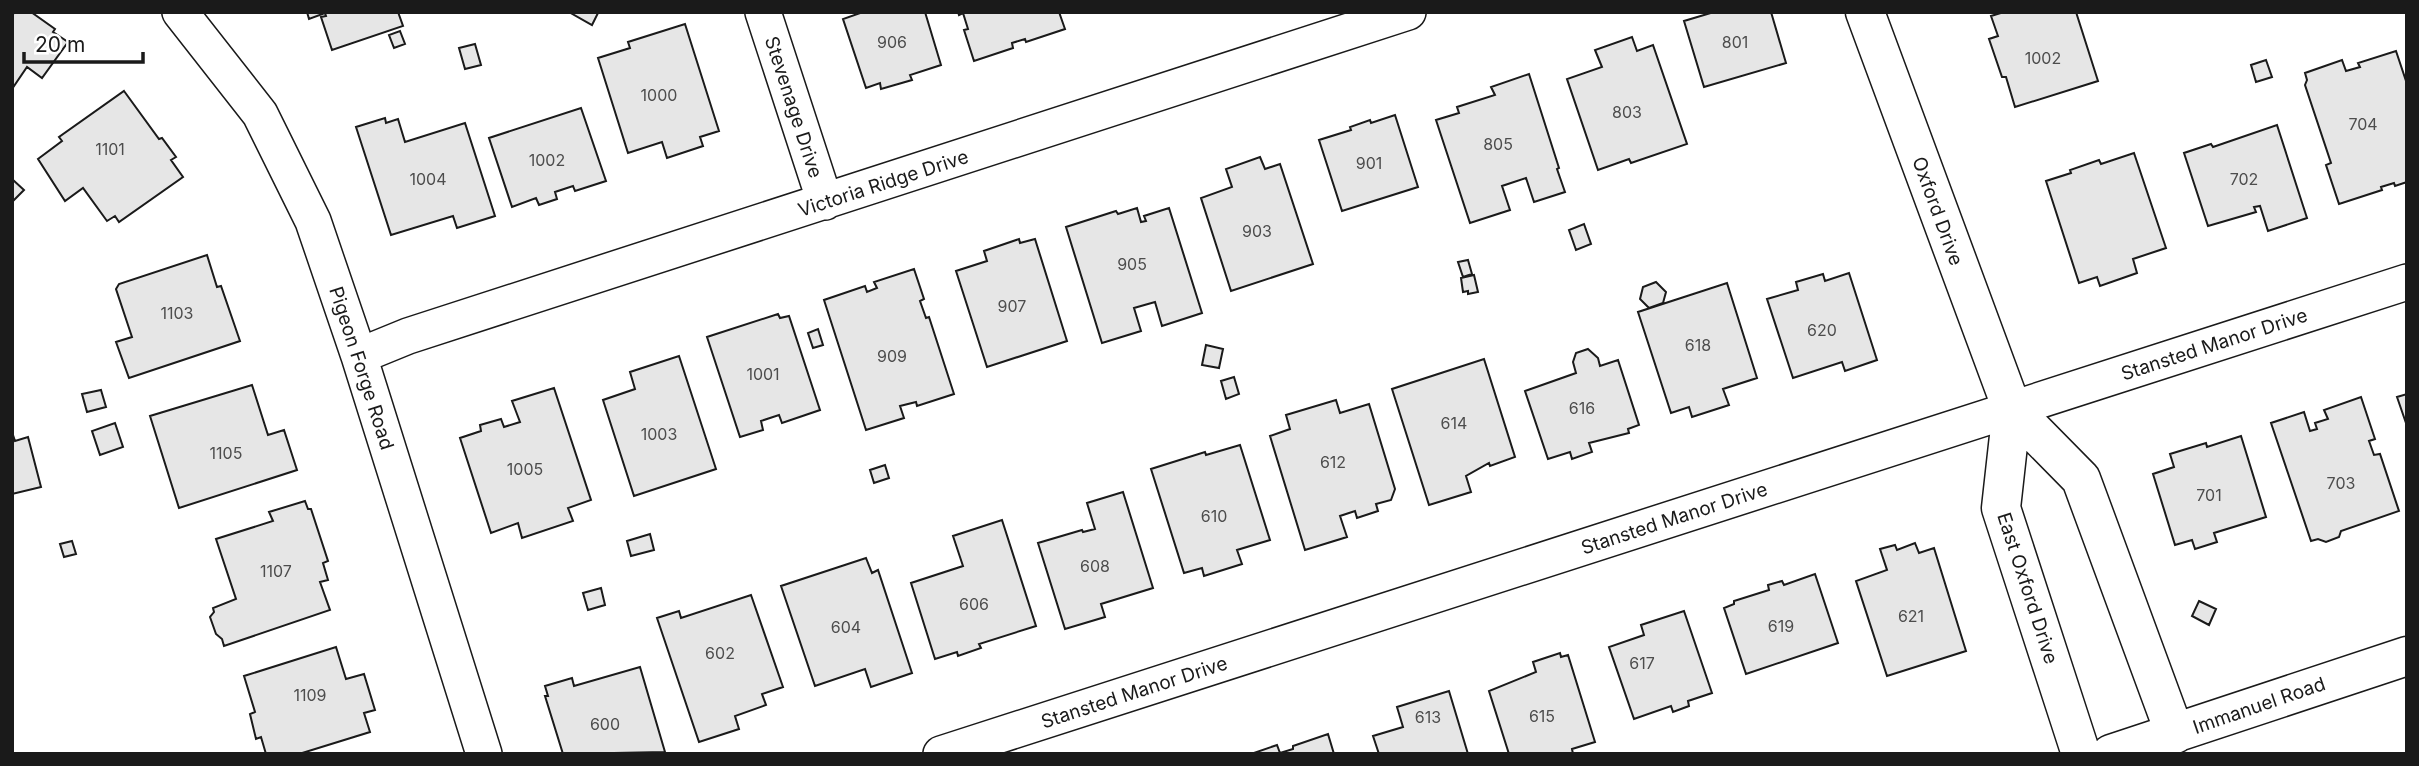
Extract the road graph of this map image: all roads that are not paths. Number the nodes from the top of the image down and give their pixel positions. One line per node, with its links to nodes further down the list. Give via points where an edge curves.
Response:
1 (180, 12): 7 (street, Pigeon Forge Road, via 260,114 313,221)
2 (763, 12): 5 (street, Stevenage Drive)
3 (1865, 12): 8 (street, Oxford Drive)
4 (1386, 16): 5 (street, Victoria Ridge Drive)
5 (825, 202): 7 (street, Victoria Ridge Drive)
6 (2407, 282): 8 (street, Stansted Manor Drive)
7 (359, 356): 11 (street, Pigeon Forge Road)
8 (2012, 410): 10 (street, via 2081,479); 12 (street, Stansted Manor Drive); 13 (street, East Oxford Drive, via 2001,508)
9 (2407, 656): 10 (street, Immanuel Road)
10 (2175, 734): 14 (street, Immanuel Road)
11 (484, 754)
12 (941, 754)
13 (2081, 754)
14 (2110, 754)

